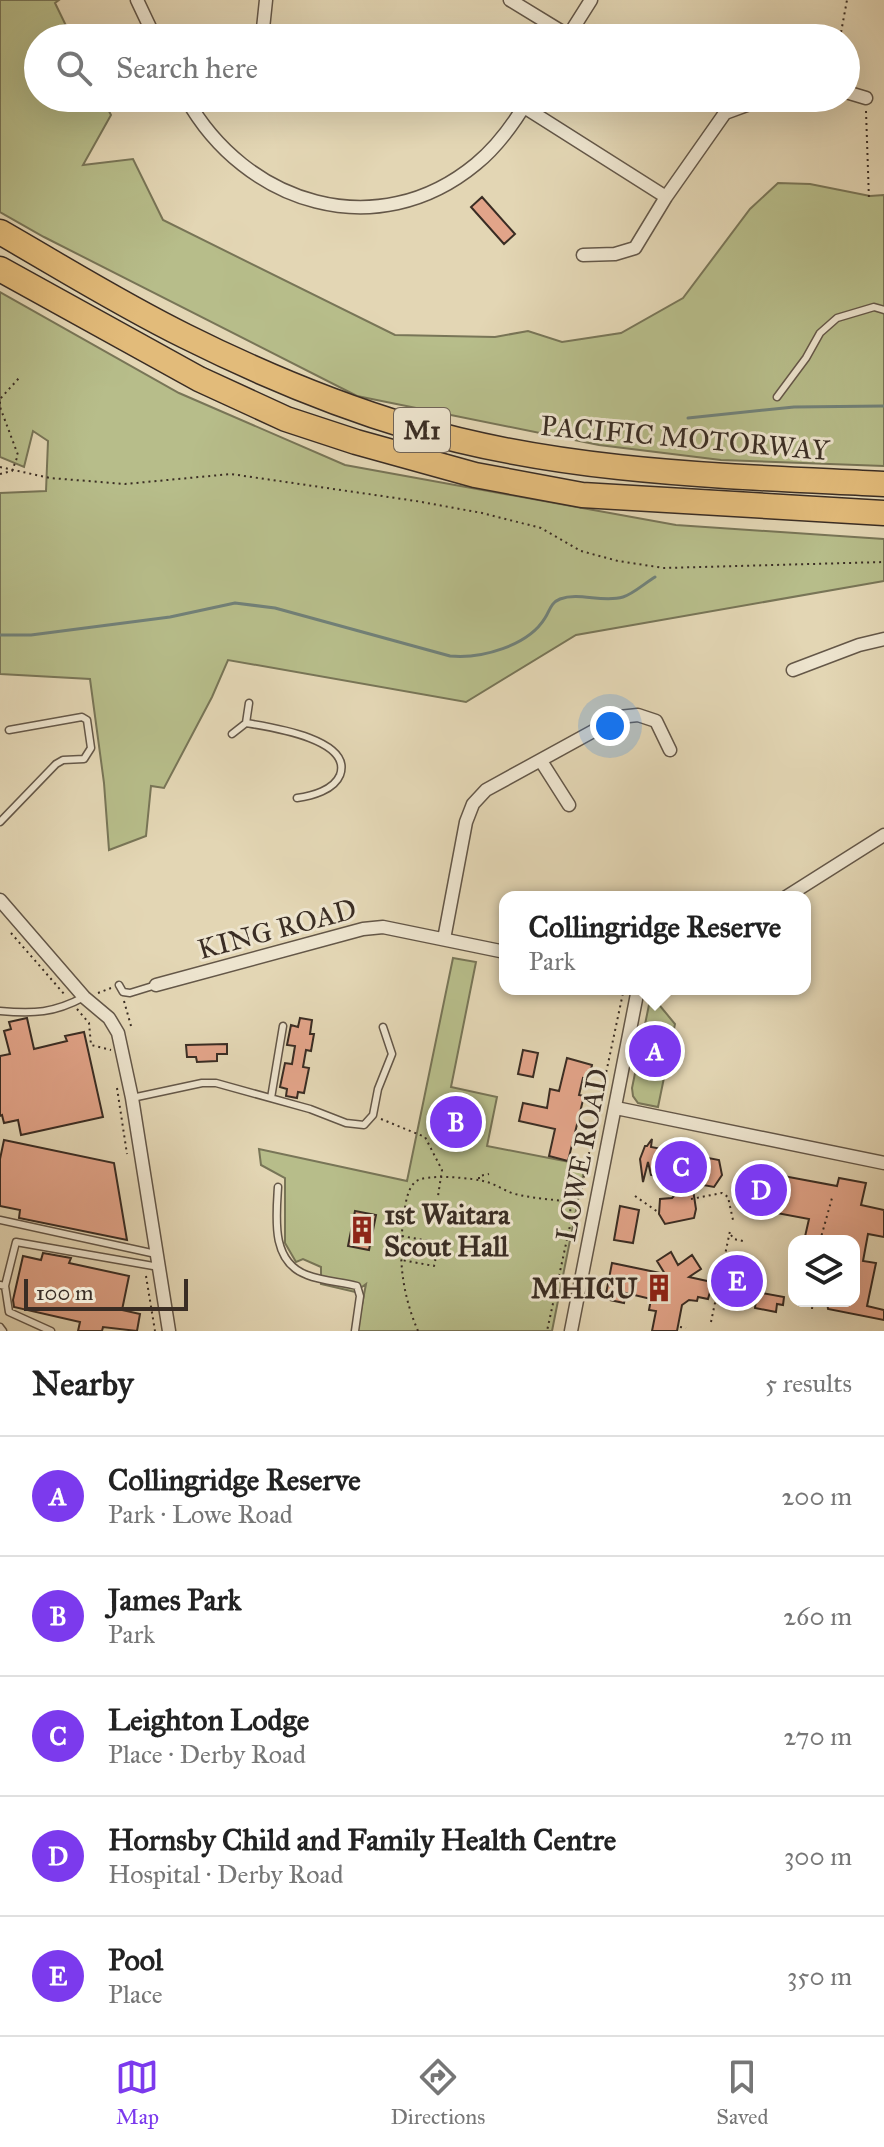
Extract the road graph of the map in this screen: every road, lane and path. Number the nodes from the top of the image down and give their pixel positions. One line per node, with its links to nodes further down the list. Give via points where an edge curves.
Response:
1 (137, 0): 6 (street)
2 (266, 0): 7 (street)
3 (510, 0): 8 (street)
4 (591, 0): 9 (street)
5 (847, 0): 10 (path)
6 (148, 24)
7 (263, 24)
8 (548, 24)
9 (576, 24)
10 (843, 24)
11 (860, 96): 12 (street)
12 (866, 98): 18 (path)
13 (195, 112): 14 (street, via 245,169 301,198 362,208 428,194 458,177 487,154)
14 (519, 112)
15 (542, 112): 17 (street)
16 (728, 112): 17 (street)
17 (666, 197): 20 (street, via 635,248)
18 (869, 200)
19 (0, 232): 28 (highway, PACIFIC MOTORWAY / M1, via 184,336 313,393 410,427 572,463)
20 (583, 255)
21 (0, 269): 29 (highway, M1, via 199,379 286,419 475,475 582,495)
22 (884, 310): 24 (lane, via 874,307 837,318 820,333)
23 (19, 378): 26 (path, via 0,399 18,455)
24 (777, 397)
25 (0, 467): 26 (path)
26 (12, 471): 27 (path); 30 (path, via 125,484 231,474 416,501 541,528 581,551 664,568)
27 (0, 474)
28 (884, 484)
29 (884, 513)
30 (884, 562)
31 (884, 639): 32 (street)
32 (793, 670)
33 (249, 703): 34 (lane)
34 (246, 723): 36 (lane); 39 (lane, via 283,730 338,752 341,770 334,784)
35 (9, 730): 41 (lane, via 82,717 91,748 84,759 56,764)
36 (232, 734)
37 (670, 750): 38 (street, via 656,721 638,715 619,717)
38 (541, 761): 40 (street); 46 (street, via 486,790 473,804)
39 (297, 798)
40 (569, 805)
41 (0, 822)
42 (884, 835): 43 (street)
43 (795, 891)
44 (0, 900): 53 (street)
45 (11, 933): 53 (path)
46 (444, 939): 47 (street, KING ROAD); 49 (street, KING ROAD, via 383,927 363,929)
47 (499, 951)
48 (119, 985): 50 (lane); 53 (path)
49 (156, 985): 50 (lane)
50 (130, 993): 55 (path, via 123,1003)
51 (623, 995): 74 (path, via 581,1191)
52 (637, 995): 62 (street, LOWE ROAD)
53 (78, 1000): 54 (lane, via 62,1009 30,1014); 58 (path, via 89,1023 91,1045); 60 (street, via 109,1018 118,1033)
54 (0, 1011)
55 (131, 1026)
56 (283, 1026): 61 (lane)
57 (383, 1027): 63 (lane, via 392,1054)
58 (111, 1049)
59 (116, 1079): 64 (path)
60 (132, 1098): 61 (lane, via 209,1082); 82 (street)
61 (271, 1098): 63 (lane, via 346,1123 364,1125)
62 (616, 1108): 65 (street); 94 (street, LOWE ROAD)
63 (373, 1115): 67 (path, via 425,1137)
64 (127, 1154)
65 (884, 1163)
66 (489, 1174): 68 (path)
67 (442, 1177): 68 (path); 70 (path); 79 (path, via 419,1179 413,1185)
68 (478, 1180): 74 (path, via 511,1193)
69 (278, 1187): 91 (lane, via 276,1228 284,1258 309,1276 357,1286)
70 (438, 1196)
71 (635, 1196): 75 (path)
72 (832, 1198): 78 (path)
73 (691, 1199): 77 (path, via 722,1193 728,1197)
74 (568, 1204): 93 (path, via 572,1213)
75 (658, 1212)
76 (0, 1220): 82 (lane)
77 (733, 1220)
78 (822, 1235)
79 (402, 1236): 81 (path); 81 (path, via 439,1243 434,1266)
80 (743, 1241): 85 (path, via 730,1232)
81 (401, 1259): 92 (path, via 404,1290)
82 (157, 1261): 83 (lane); 90 (street)
83 (144, 1265): 84 (lane, via 16,1242); 89 (path)
84 (2, 1285): 88 (lane, via 9,1312)
85 (711, 1322)
86 (680, 1327): 87 (path)
87 (686, 1328)
88 (51, 1331)
89 (155, 1331)
90 (169, 1331)
91 (355, 1331)
92 (418, 1331)
93 (547, 1331)
94 (571, 1331)

